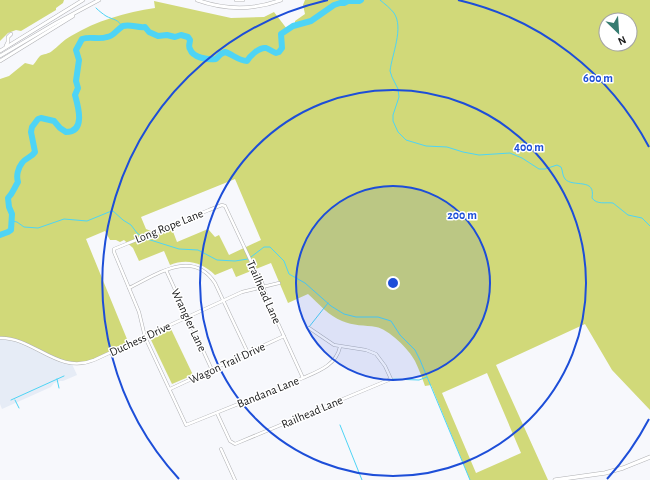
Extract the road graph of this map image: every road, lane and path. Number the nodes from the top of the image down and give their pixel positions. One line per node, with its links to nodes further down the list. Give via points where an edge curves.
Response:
1 (83, 0): 8 (street)
2 (99, 0): 7 (street)
3 (198, 0): 6 (street, via 219,6 241,8)
4 (236, 0): 5 (street)
5 (243, 0)
6 (281, 0)
7 (79, 12): 9 (street); 13 (street)
8 (15, 42): 9 (street); 10 (street); 10 (street, via 11,34)
9 (17, 45): 12 (street)
10 (5, 48): 11 (street)
11 (0, 51)
12 (0, 56)
13 (0, 61)
14 (225, 206): 17 (street, Trailhead Lane); 18 (street, Long Rope Lane, via 209,210 114,249)
15 (166, 270): 18 (street); 19 (street, via 182,265 200,269 213,280); 20 (street, Wrangler Lane)
16 (279, 283): 17 (street, Duchess Drive)
17 (264, 287): 19 (street, Duchess Drive, via 246,290); 22 (street, Trailhead Lane)
18 (129, 288): 23 (street)
19 (224, 300): 20 (street, Duchess Drive); 26 (street)
20 (188, 317): 23 (street, Duchess Drive); 27 (street, Wrangler Lane)
21 (309, 328): 25 (street, via 325,341)
22 (284, 336): 26 (street, Wagon Trail Drive); 28 (street, Trailhead Lane)
23 (145, 337): 24 (street, Duchess Drive, via 90,362 75,364 59,361 16,340); 29 (street)
24 (0, 338)
25 (340, 347): 28 (street, Bandana Lane, via 337,356 328,365); 30 (street, Railhead Lane, via 366,350 376,354 391,380 233,444)
26 (248, 353): 27 (street, Wagon Trail Drive)
27 (212, 370): 29 (street, Wagon Trail Drive)
28 (303, 378): 30 (street, Bandana Lane)
29 (170, 389): 30 (street, Bandana Lane, via 186,425)
30 (217, 413)
31 (221, 449): 33 (street)
32 (650, 457): 34 (main road, via 605,473)
33 (235, 480)
34 (554, 480)

